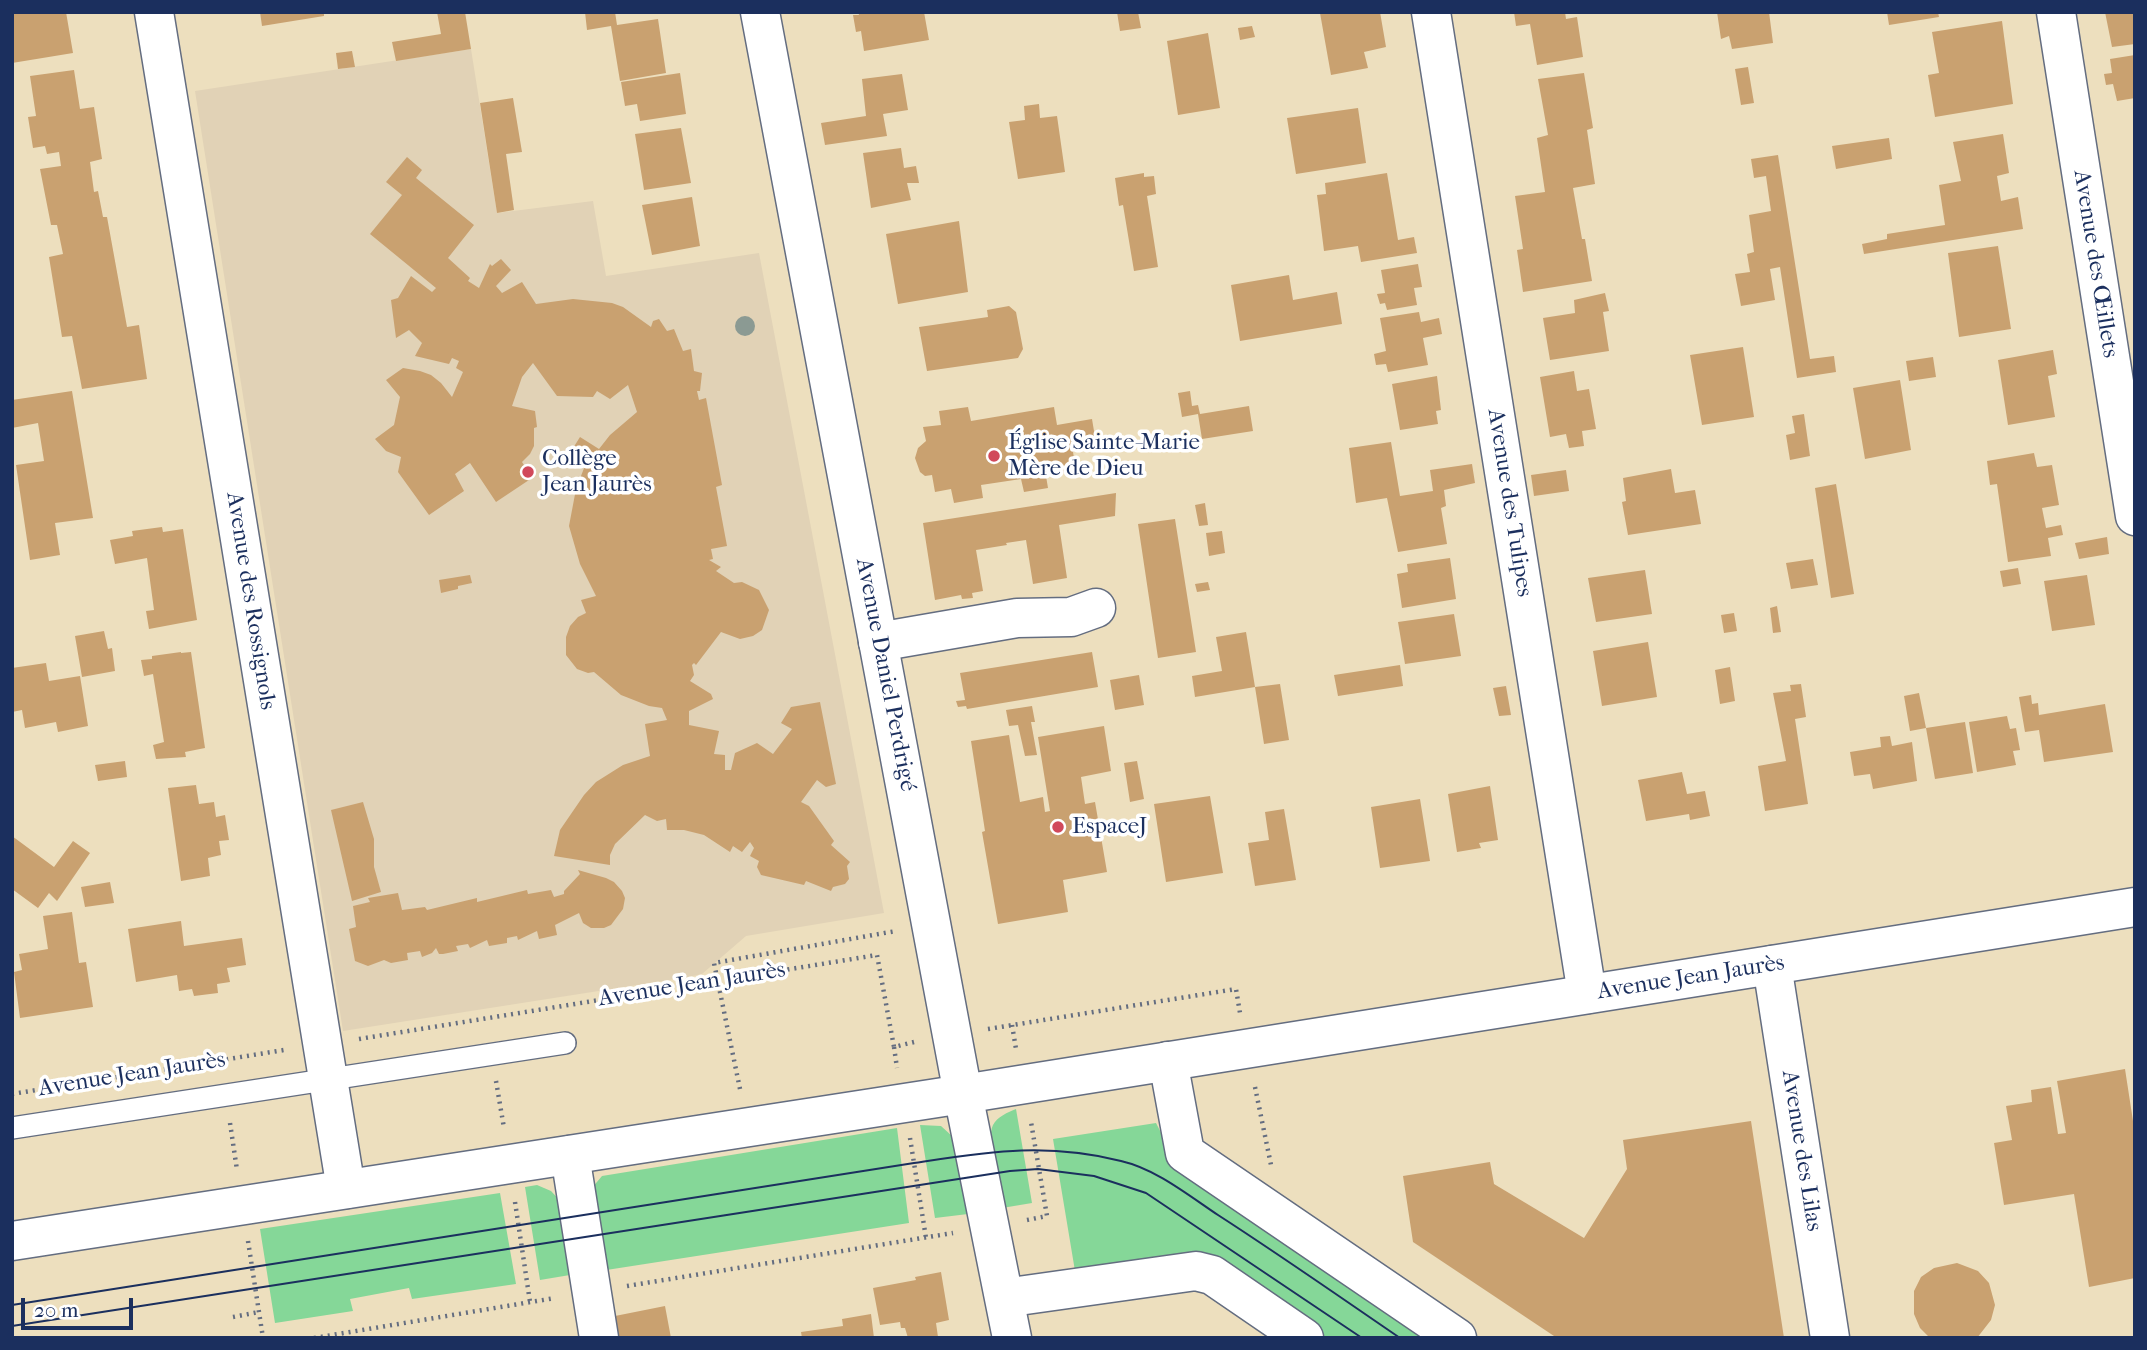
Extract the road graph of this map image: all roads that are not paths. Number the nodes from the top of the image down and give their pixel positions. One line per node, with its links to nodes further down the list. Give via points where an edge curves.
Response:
1 (154, 12): 12 (street, Avenue des Rossignols)
2 (760, 12): 7 (street, Avenue Daniel Perdrigé)
3 (1432, 12): 10 (street, Avenue des Tulipes)
4 (2056, 12): 5 (street, Avenue des Œillets)
5 (2135, 516)
6 (1096, 608): 7 (street, via 1071,617 1017,618)
7 (878, 642): 14 (street, Avenue Daniel Perdrigé)
8 (2135, 907): 9 (street, Avenue Jean Jaurès)
9 (1772, 964): 10 (street, Avenue Jean Jaurès); 24 (street, Avenue des Lilas)
10 (1587, 994): 13 (street, Avenue Jean Jaurès)
11 (565, 1043): 12 (lane)
12 (325, 1061): 15 (lane); 17 (street, Avenue des Rossignols)
13 (1168, 1061): 14 (street, Avenue Jean Jaurès); 23 (street, via 1185,1153)
14 (963, 1094): 16 (street, Avenue Jean Jaurès); 19 (street, Avenue Daniel Perdrigé)
15 (12, 1128)
16 (570, 1155): 17 (street, Avenue Jean Jaurès); 20 (street)
17 (346, 1189): 18 (street, Avenue Jean Jaurès)
18 (12, 1241)
19 (1004, 1298): 21 (street, Avenue Daniel Perdrigé); 22 (street, via 1196,1271 1212,1275)
20 (599, 1338)
21 (1012, 1338)
22 (1304, 1338)
23 (1457, 1338)
24 (1830, 1338)

